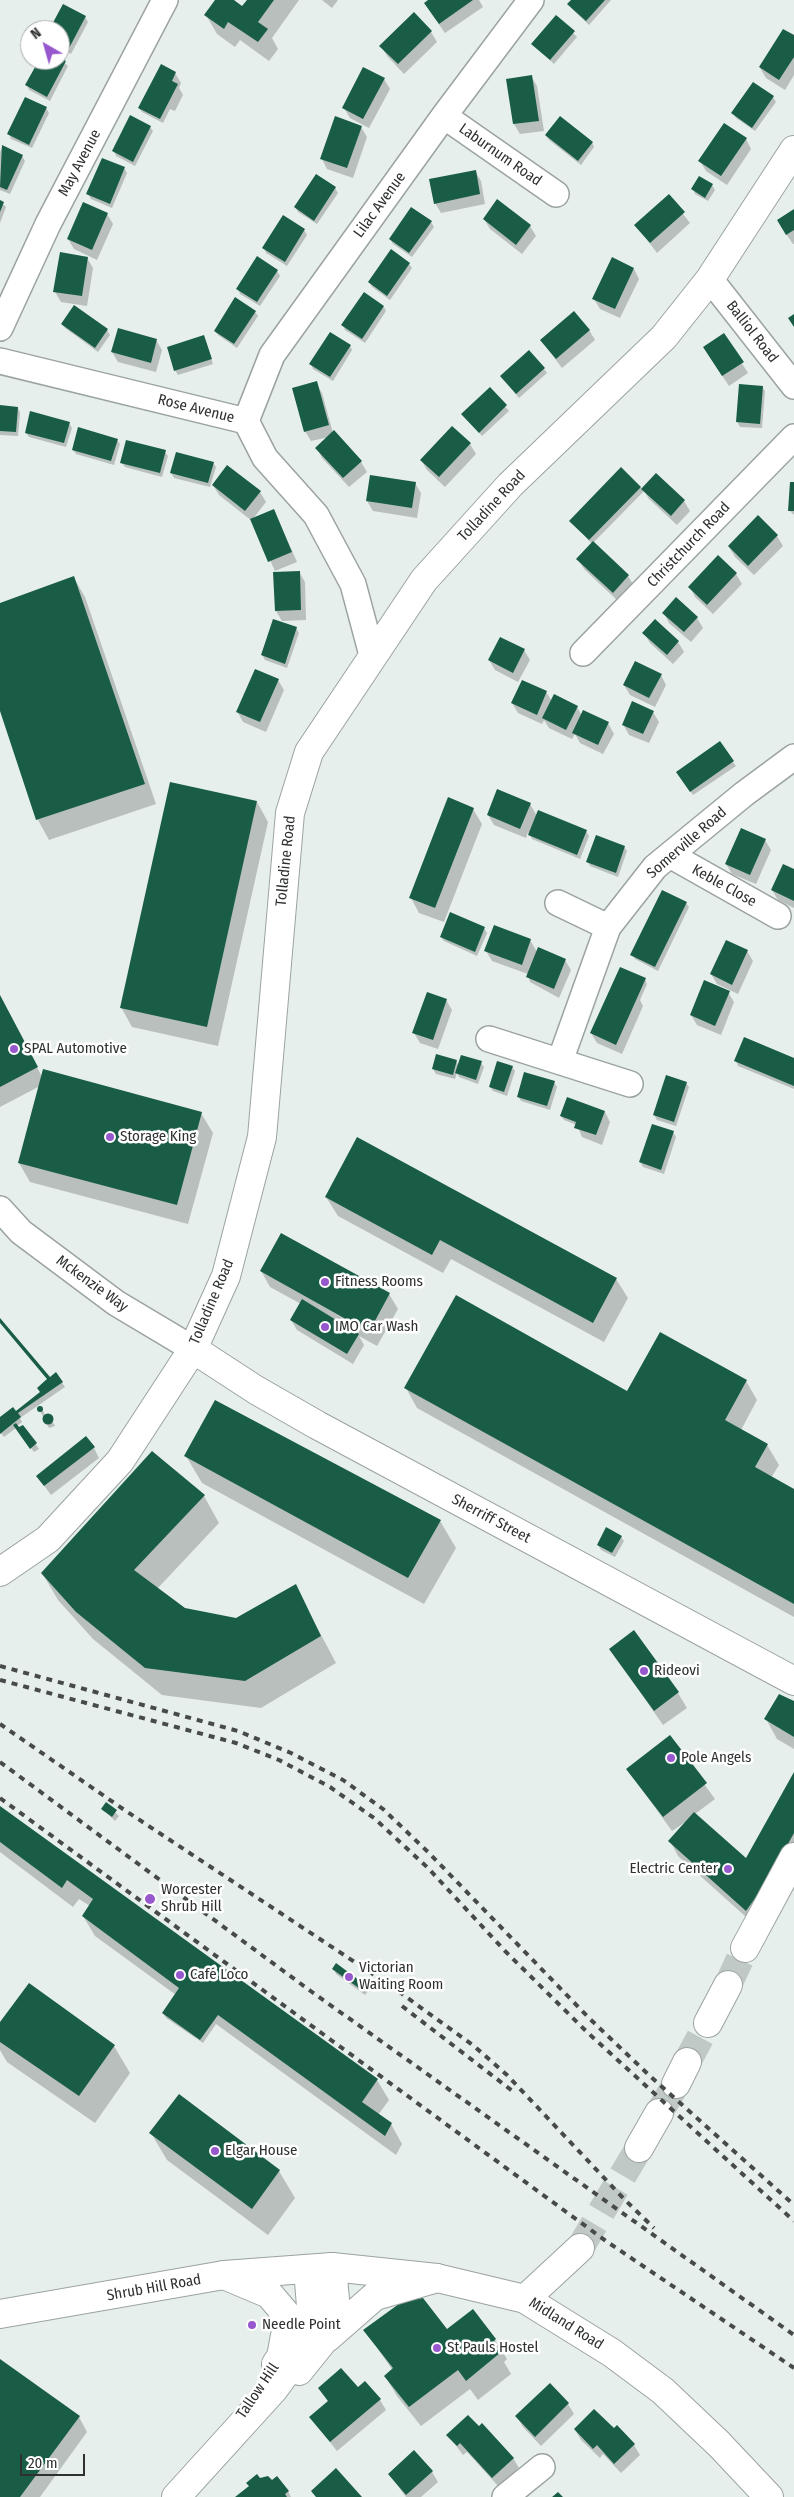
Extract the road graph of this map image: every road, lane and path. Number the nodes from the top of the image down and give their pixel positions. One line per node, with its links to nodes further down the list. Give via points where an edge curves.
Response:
1 (165, 0): 7 (street, May Avenue, via 48,224)
2 (531, 0): 3 (street, Lilac Avenue)
3 (444, 116): 5 (street, Laburnum Road); 10 (street, Lilac Avenue, via 272,355)
4 (794, 150): 6 (main road, Tolladine Road)
5 (556, 194)
6 (710, 279): 9 (street, Balliol Road); 13 (main road, Tolladine Road, via 664,336 510,485 424,580)
7 (0, 328)
8 (0, 361): 10 (street, Rose Avenue)
9 (794, 386)
10 (246, 421): 13 (street, Rose Avenue, via 266,458 321,524 353,584)
11 (794, 437): 12 (street, Christchurch Road)
12 (583, 653)
13 (372, 655): 23 (main road, Tolladine Road, via 309,752 290,813 262,1137 226,1276)
14 (794, 757): 15 (street, Somerville Road)
15 (670, 855): 17 (street, Keble Close); 18 (street, Somerville Road, via 655,867)
16 (558, 903): 18 (street)
17 (778, 916)
18 (608, 926): 20 (street, Somerville Road)
19 (489, 1039): 20 (street)
20 (560, 1061): 21 (street)
21 (630, 1084)
22 (0, 1209): 23 (street, Mckenzie Way, via 21,1232 116,1303)
23 (193, 1349): 24 (main road, Tolladine Road, via 120,1461 48,1539); 25 (main road, Sherriff Street, via 317,1425)
24 (0, 1572)
25 (794, 1681)
26 (794, 1857): 27 (main road)
27 (745, 1948)
28 (728, 1985): 29 (main road)
29 (708, 2023)
30 (659, 2113): 31 (main road)
31 (639, 2148)
32 (580, 2248): 36 (main road)
33 (320, 2268): 34 (main road, Shrub Hill Road); 35 (main road, Midland Road); 38 (main road, Tallow Hill, via 336,2310); 39 (main road, Tallow Hill, via 301,2352)
34 (224, 2276): 37 (main road, Shrub Hill Road); 40 (main road, Tallow Hill, via 269,2294 286,2314 286,2330 281,2357)
35 (437, 2278): 36 (main road, Midland Road); 38 (main road, Tallow Hill, via 375,2296)
36 (525, 2298): 44 (main road, Midland Road, via 612,2353 663,2391)
37 (0, 2314)
38 (324, 2341): 39 (main road, Tallow Hill, via 297,2374)
39 (274, 2390): 40 (main road, Tallow Hill)
40 (219, 2448): 42 (main road, Tallow Hill)
41 (542, 2467): 43 (street)
42 (176, 2497)
43 (505, 2497)
44 (769, 2497)

